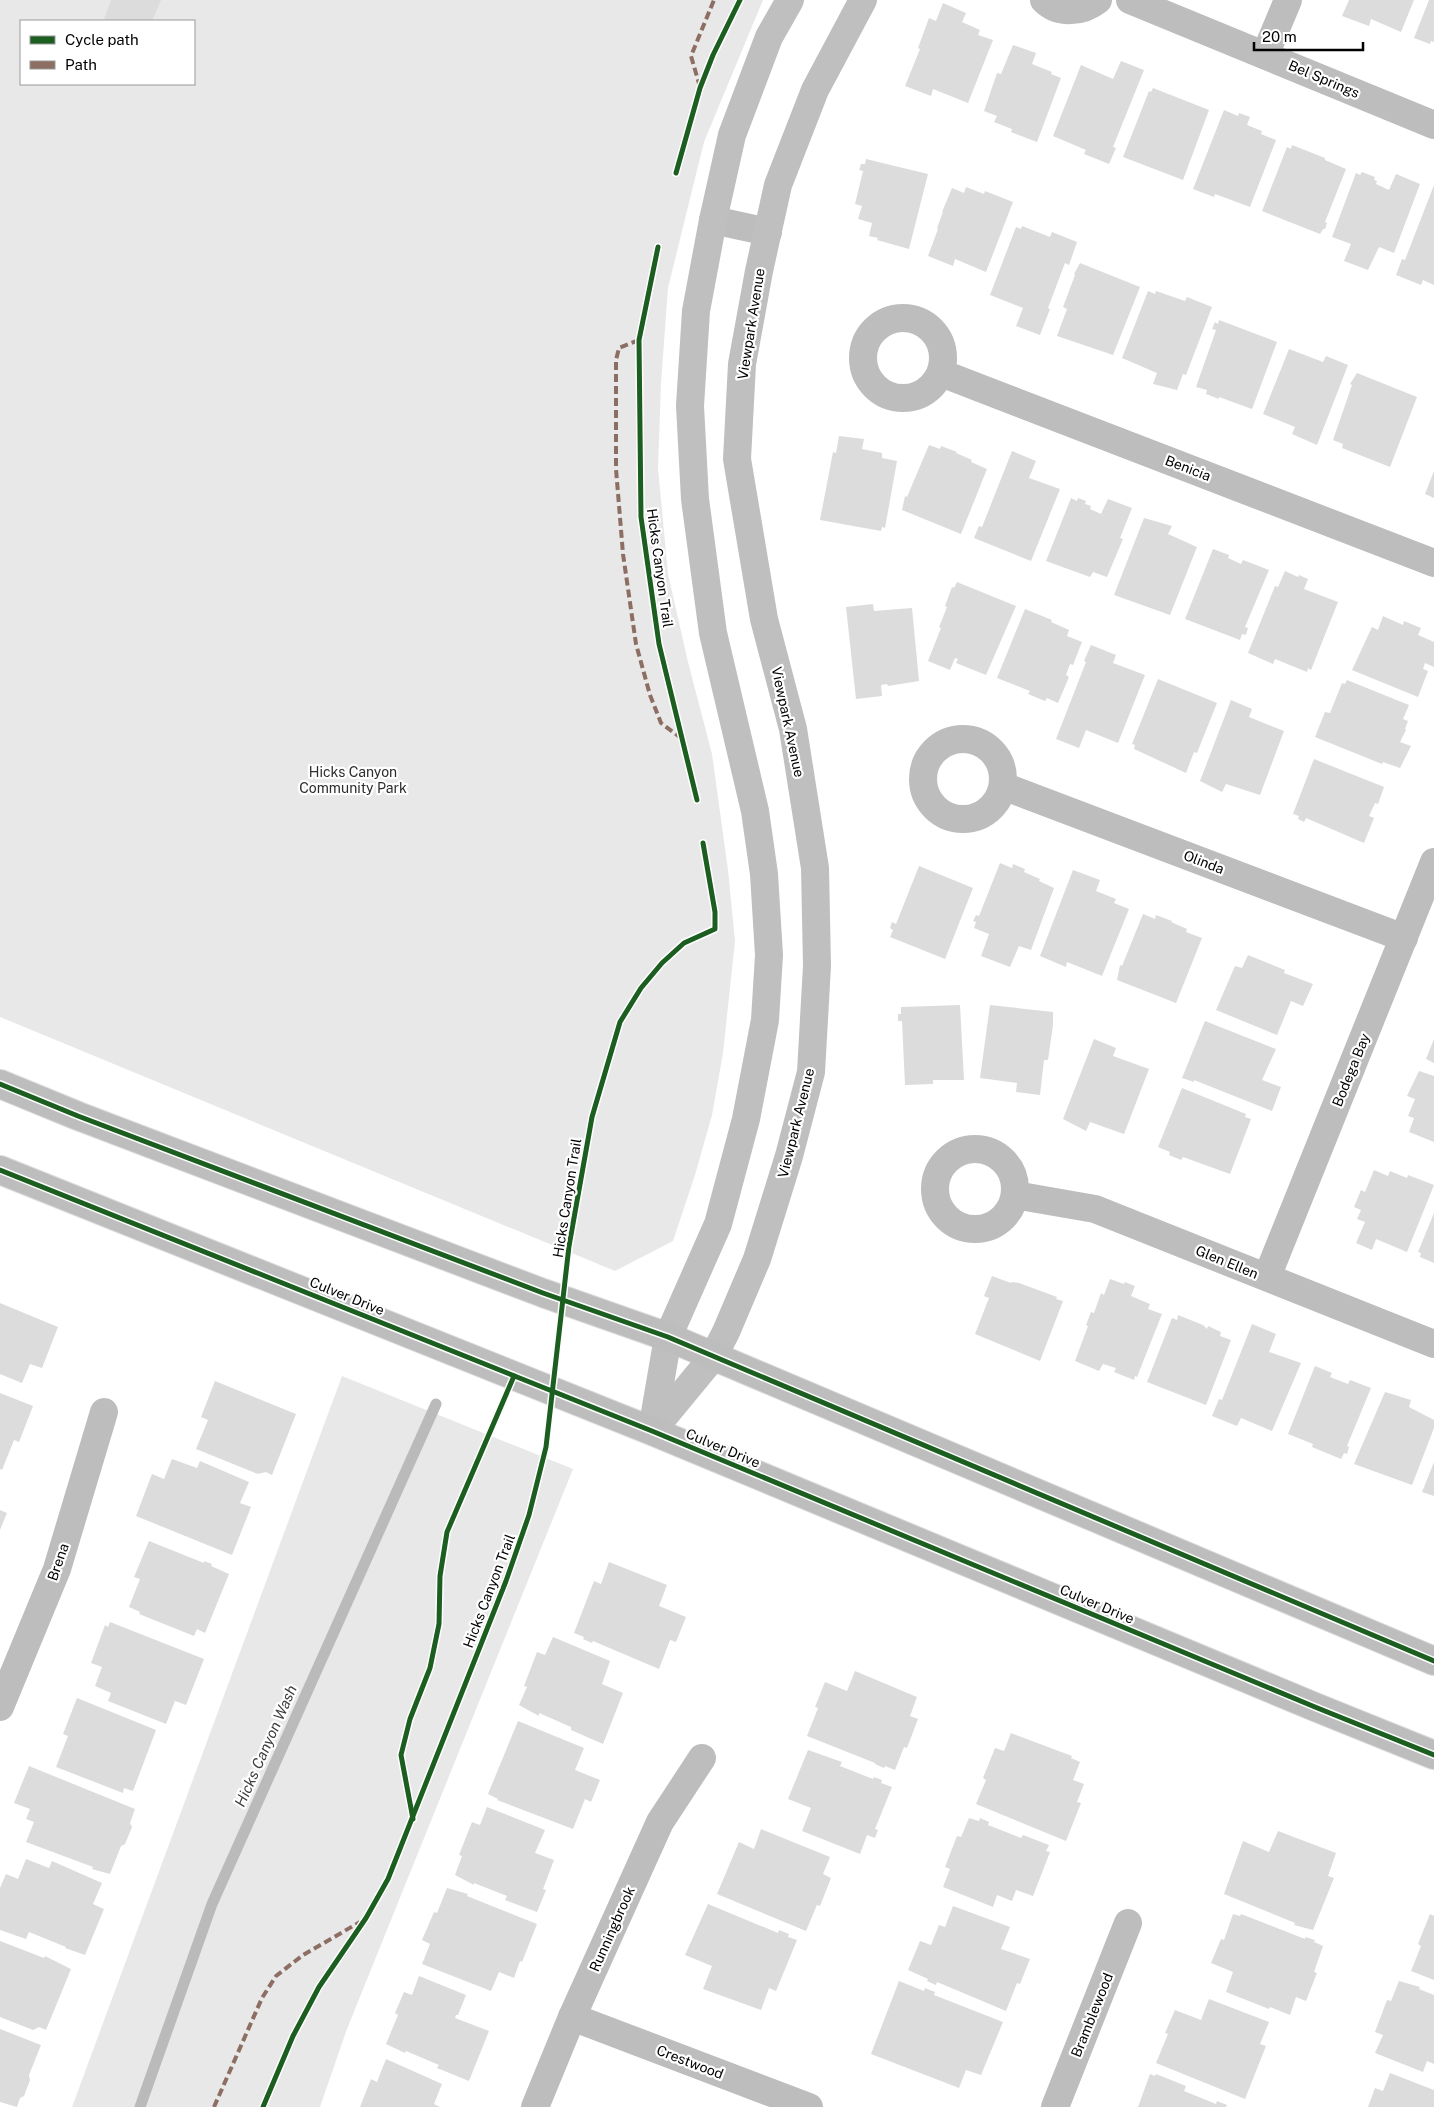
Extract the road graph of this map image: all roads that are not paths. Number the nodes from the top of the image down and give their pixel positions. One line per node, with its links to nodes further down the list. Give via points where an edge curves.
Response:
1 (790, 0): 9 (street, via 769,37 732,135)
2 (863, 0): 10 (street, Viewpark Avenue, via 815,90 778,185)
3 (1044, 0): 4 (street, via 1059,9 1072,11 1086,8)
4 (1098, 0)
5 (1130, 0): 7 (street, Bel Springs)
6 (1288, 0): 7 (street)
7 (1266, 55): 8 (street, Bel Springs)
8 (1434, 125)
9 (712, 220): 10 (street); 20 (street, via 696,311 690,406 695,499 713,633 755,811 764,874 769,955 765,1020 746,1119 718,1224)
10 (768, 232): 22 (street, Viewpark Avenue, via 742,364 737,459 764,619 793,729 815,868 816,1007 811,1072 789,1156 757,1259)
11 (941, 373): 12 (street, Benicia)
12 (1434, 562)
13 (1003, 786): 15 (street, Olinda)
14 (1434, 862): 15 (street, Bodega Bay)
15 (1404, 938): 19 (street, Bodega Bay)
16 (0, 1084): 20 (street, via 534,1289)
17 (0, 1170): 24 (street, Culver Drive)
18 (1016, 1195): 19 (street, Glen Ellen, via 1095,1209)
19 (1267, 1277): 21 (street, Glen Ellen)
20 (668, 1337): 22 (street); 24 (street)
21 (1434, 1344)
22 (713, 1357): 24 (street, Viewpark Avenue); 25 (street)
23 (104, 1412): 26 (street, Brena, via 57,1570)
24 (652, 1431): 27 (street, Culver Drive)
25 (1434, 1662)
26 (0, 1707)
27 (1434, 1755)
28 (702, 1758): 30 (street, Runningbrook, via 660,1822)
29 (1128, 1923): 33 (street, Bramblewood)
30 (572, 2017): 31 (street, Runningbrook); 32 (street, Crestwood)
31 (535, 2107)
32 (809, 2107)
33 (1055, 2107)

